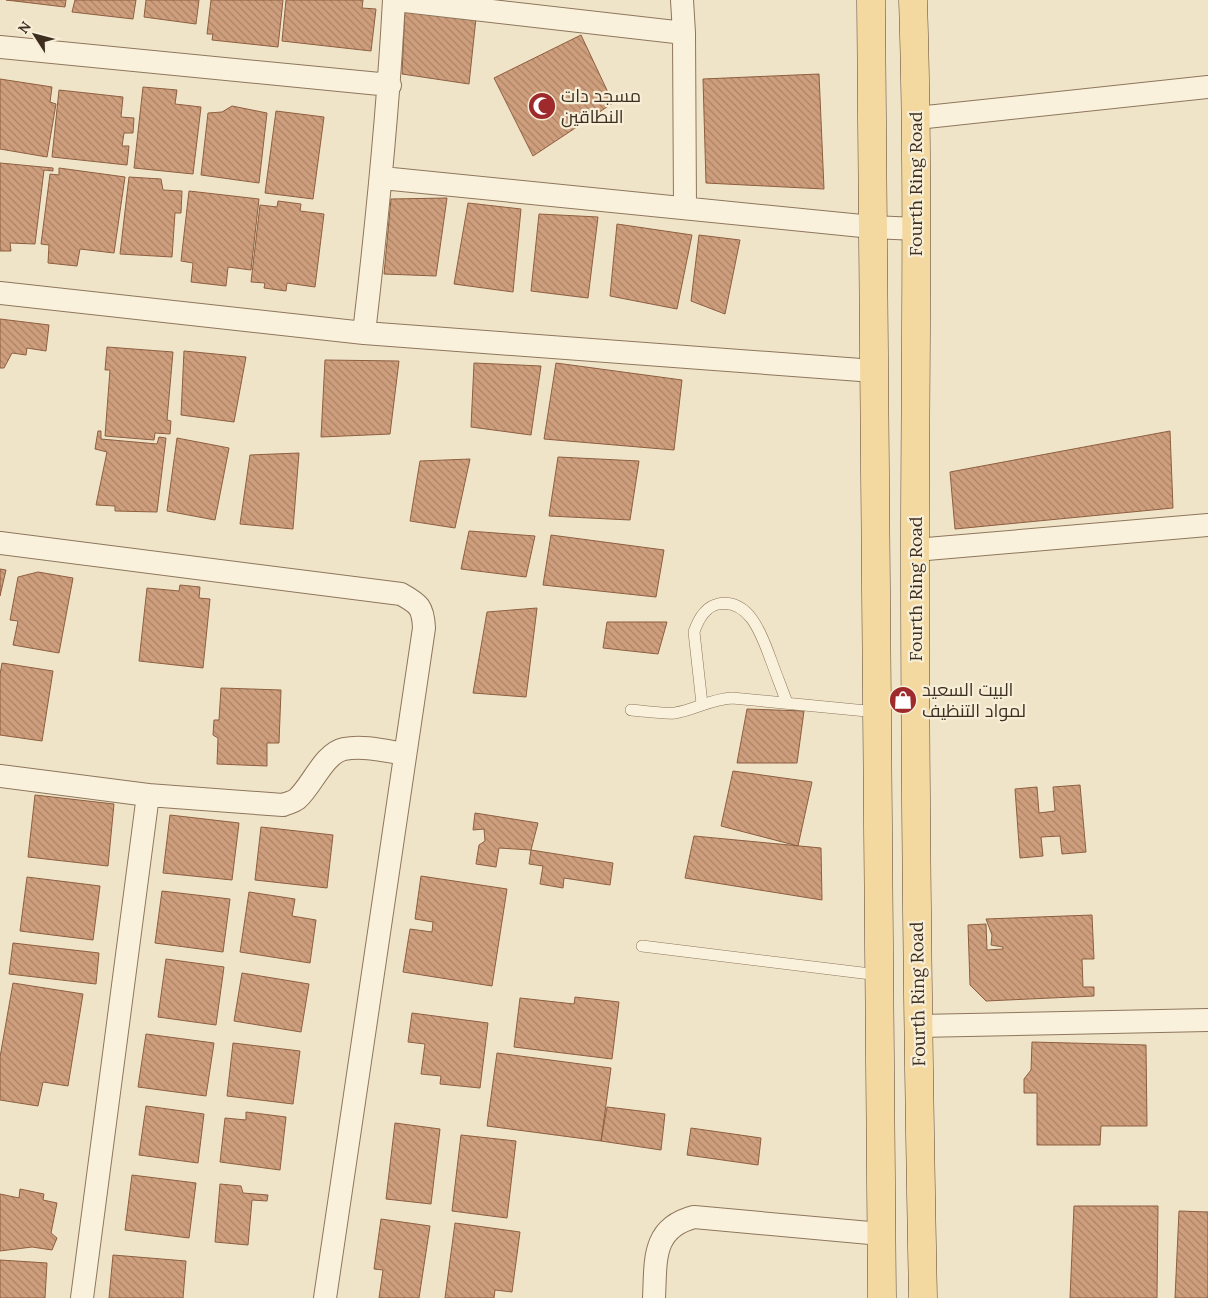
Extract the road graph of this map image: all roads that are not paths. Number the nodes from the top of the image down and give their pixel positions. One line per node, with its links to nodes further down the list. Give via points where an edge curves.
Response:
1 (395, 0): 5 (street); 7 (street)
2 (682, 0): 5 (street)
3 (871, 0): 12 (main road)
4 (913, 0): 9 (main road, Fourth Ring Road)
5 (684, 33): 11 (street)
6 (0, 48): 7 (street)
7 (390, 85): 10 (street)
8 (1208, 86): 9 (street)
9 (917, 118): 13 (main road, Fourth Ring Road)
10 (382, 178): 11 (street); 15 (street)
11 (685, 208): 12 (street)
12 (872, 227): 13 (street); 16 (main road)
13 (916, 229): 19 (main road, Fourth Ring Road)
14 (0, 293): 15 (street)
15 (364, 333): 16 (street)
16 (874, 370): 23 (main road)
17 (1208, 525): 19 (street)
18 (0, 543): 24 (street, via 400,594 415,602 423,613 424,628)
19 (915, 550): 30 (main road, Fourth Ring Road)
20 (787, 703): 21 (lane, via 732,698); 21 (lane, via 757,625 743,610 725,604 708,609 694,632); 23 (lane)
21 (702, 704): 22 (lane, via 673,713)
22 (631, 710)
23 (877, 712): 28 (main road)
24 (405, 754): 26 (street, via 342,749 328,758 295,800 283,805); 33 (street)
25 (0, 776): 26 (street)
26 (148, 795): 32 (street)
27 (642, 946): 28 (lane)
28 (879, 975): 31 (main road)
29 (1208, 1020): 30 (street)
30 (918, 1026): 36 (main road, Fourth Ring Road)
31 (881, 1234): 34 (street, via 689,1218 674,1224 661,1240 656,1260); 35 (main road)
32 (82, 1298)
33 (325, 1298)
34 (654, 1298)
35 (882, 1298)
36 (923, 1298)

